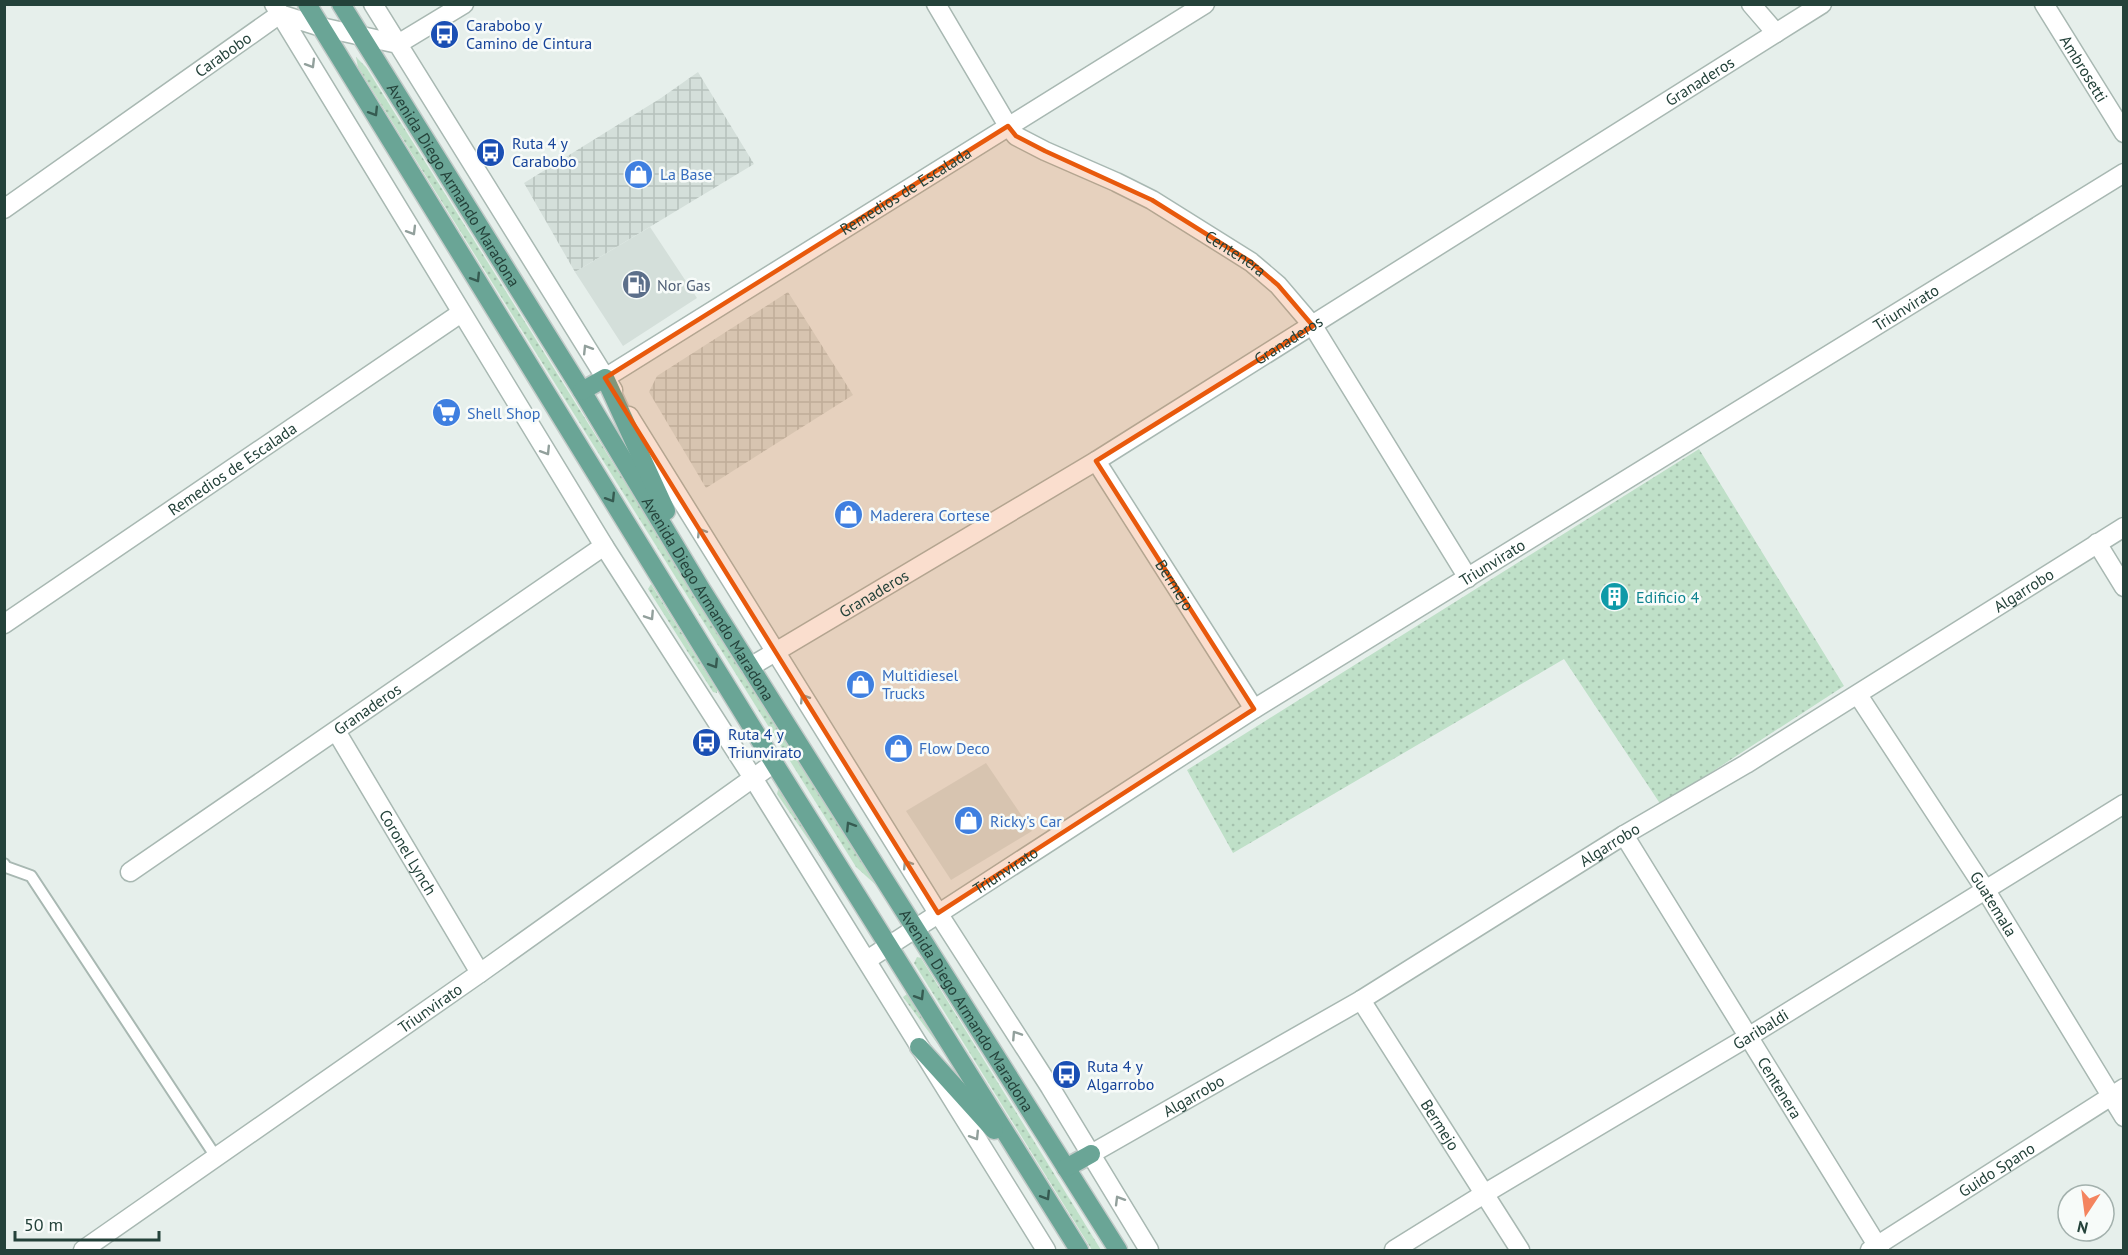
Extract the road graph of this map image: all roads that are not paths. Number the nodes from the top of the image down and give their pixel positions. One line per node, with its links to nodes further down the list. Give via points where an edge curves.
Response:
1 (307, 4): 11 (main road, Avenida Diego Armando Maradona)
2 (341, 4): 13 (main road, Avenida Diego Armando Maradona)
3 (374, 4): 14 (street, Avenida Diego Armando Maradona)
4 (464, 4): 14 (street)
5 (936, 4): 15 (street, Centenera)
6 (1205, 4): 15 (street, Remedios de Escalada)
7 (1751, 4): 12 (street)
8 (1822, 4): 12 (street, Granaderos)
9 (2044, 4): 16 (street, Ambrosetti)
10 (278, 9): 11 (street); 18 (street, Carabobo); 19 (street, one-way to 19)
11 (321, 27): 13 (street); 36 (main road, Avenida Diego Armando Maradona, one-way to 36)
12 (1776, 33): 20 (street, Granaderos)
13 (360, 35): 14 (street); 22 (main road, Avenida Diego Armando Maradona)
14 (398, 44): 21 (street, Avenida Diego Armando Maradona, one-way to 14)
15 (1008, 126): 20 (street, Centenera, via 1017,136 1045,151 1152,200 1251,262 1278,285); 21 (street, Remedios de Escalada)
16 (2124, 133)
17 (2124, 173): 27 (street, Triunvirato)
18 (5, 208)
19 (461, 313): 26 (street, one-way to 26); 30 (street, Remedios de Escalada)
20 (1313, 326): 23 (street, Granaderos); 27 (street, Centenera)
21 (605, 378): 22 (main road); 29 (main road); 31 (street, Avenida Diego Armando Maradona, one-way to 21)
22 (582, 391): 29 (main road, Avenida Diego Armando Maradona)
23 (1096, 461): 31 (street, Granaderos); 35 (street, Bermejo)
24 (2124, 527): 25 (street, Algarrobo)
25 (2097, 543): 28 (street); 33 (street, Algarrobo)
26 (604, 546): 37 (street, Granaderos); 39 (street, one-way to 39)
27 (1468, 578): 35 (street, Triunvirato)
28 (2124, 587)
29 (701, 589): 32 (main road, Avenida Diego Armando Maradona)
30 (4, 624)
31 (775, 652): 32 (street, Granaderos); 45 (street, Avenida Diego Armando Maradona, one-way to 31)
32 (750, 667): 34 (main road, Avenida Diego Armando Maradona)
33 (1858, 695): 41 (street, Algarrobo); 44 (street, Guatemala)
34 (775, 707): 36 (main road); 46 (main road, Avenida Diego Armando Maradona, one-way to 34)
35 (1254, 709): 45 (street, Triunvirato)
36 (750, 723): 38 (main road, Avenida Diego Armando Maradona)
37 (336, 731): 43 (street, Granaderos); 49 (street, Coronel Lynch)
38 (774, 763): 39 (street, Triunvirato); 47 (main road, Avenida Diego Armando Maradona)
39 (753, 778): 48 (street); 49 (street, Triunvirato)
40 (2124, 804): 44 (street, Garibaldi)
41 (1624, 834): 50 (street, Algarrobo); 51 (street, Centenera)
42 (4, 864): 56 (lane, via 31,876)
43 (130, 872)
44 (1985, 889): 51 (street, Garibaldi); 53 (street, Guatemala)
45 (938, 913): 46 (street, Triunvirato); 55 (street, Avenida Diego Armando Maradona, one-way to 45)
46 (915, 928): 47 (street, Triunvirato); 57 (main road, Avenida Diego Armando Maradona)
47 (889, 946): 48 (street, Triunvirato); 58 (main road, Avenida Diego Armando Maradona, one-way to 58)
48 (867, 960): 52 (street)
49 (480, 973): 56 (street, Triunvirato)
50 (1361, 1000): 55 (street, Algarrobo); 59 (street, Bermejo)
51 (1748, 1037): 59 (street, Garibaldi); 60 (street, Centenera)
52 (919, 1047): 58 (main road); 62 (street, one-way to 62)
53 (2117, 1092): 54 (street, Guatemala); 60 (street, Guido Spano)
54 (2124, 1117)
55 (1091, 1154): 57 (main road); 65 (street, Avenida Diego Armando Maradona, one-way to 55)
56 (216, 1157): 61 (street, Triunvirato)
57 (1065, 1168): 64 (main road, Avenida Diego Armando Maradona)
58 (1029, 1169): 63 (main road, Avenida Diego Armando Maradona, one-way to 63)
59 (1484, 1194): 66 (street, Garibaldi); 67 (street, Bermejo)
60 (1876, 1249)
61 (83, 1251)
62 (1046, 1251)
63 (1079, 1251)
64 (1118, 1251)
65 (1149, 1251)
66 (1394, 1251)
67 (1520, 1251)

